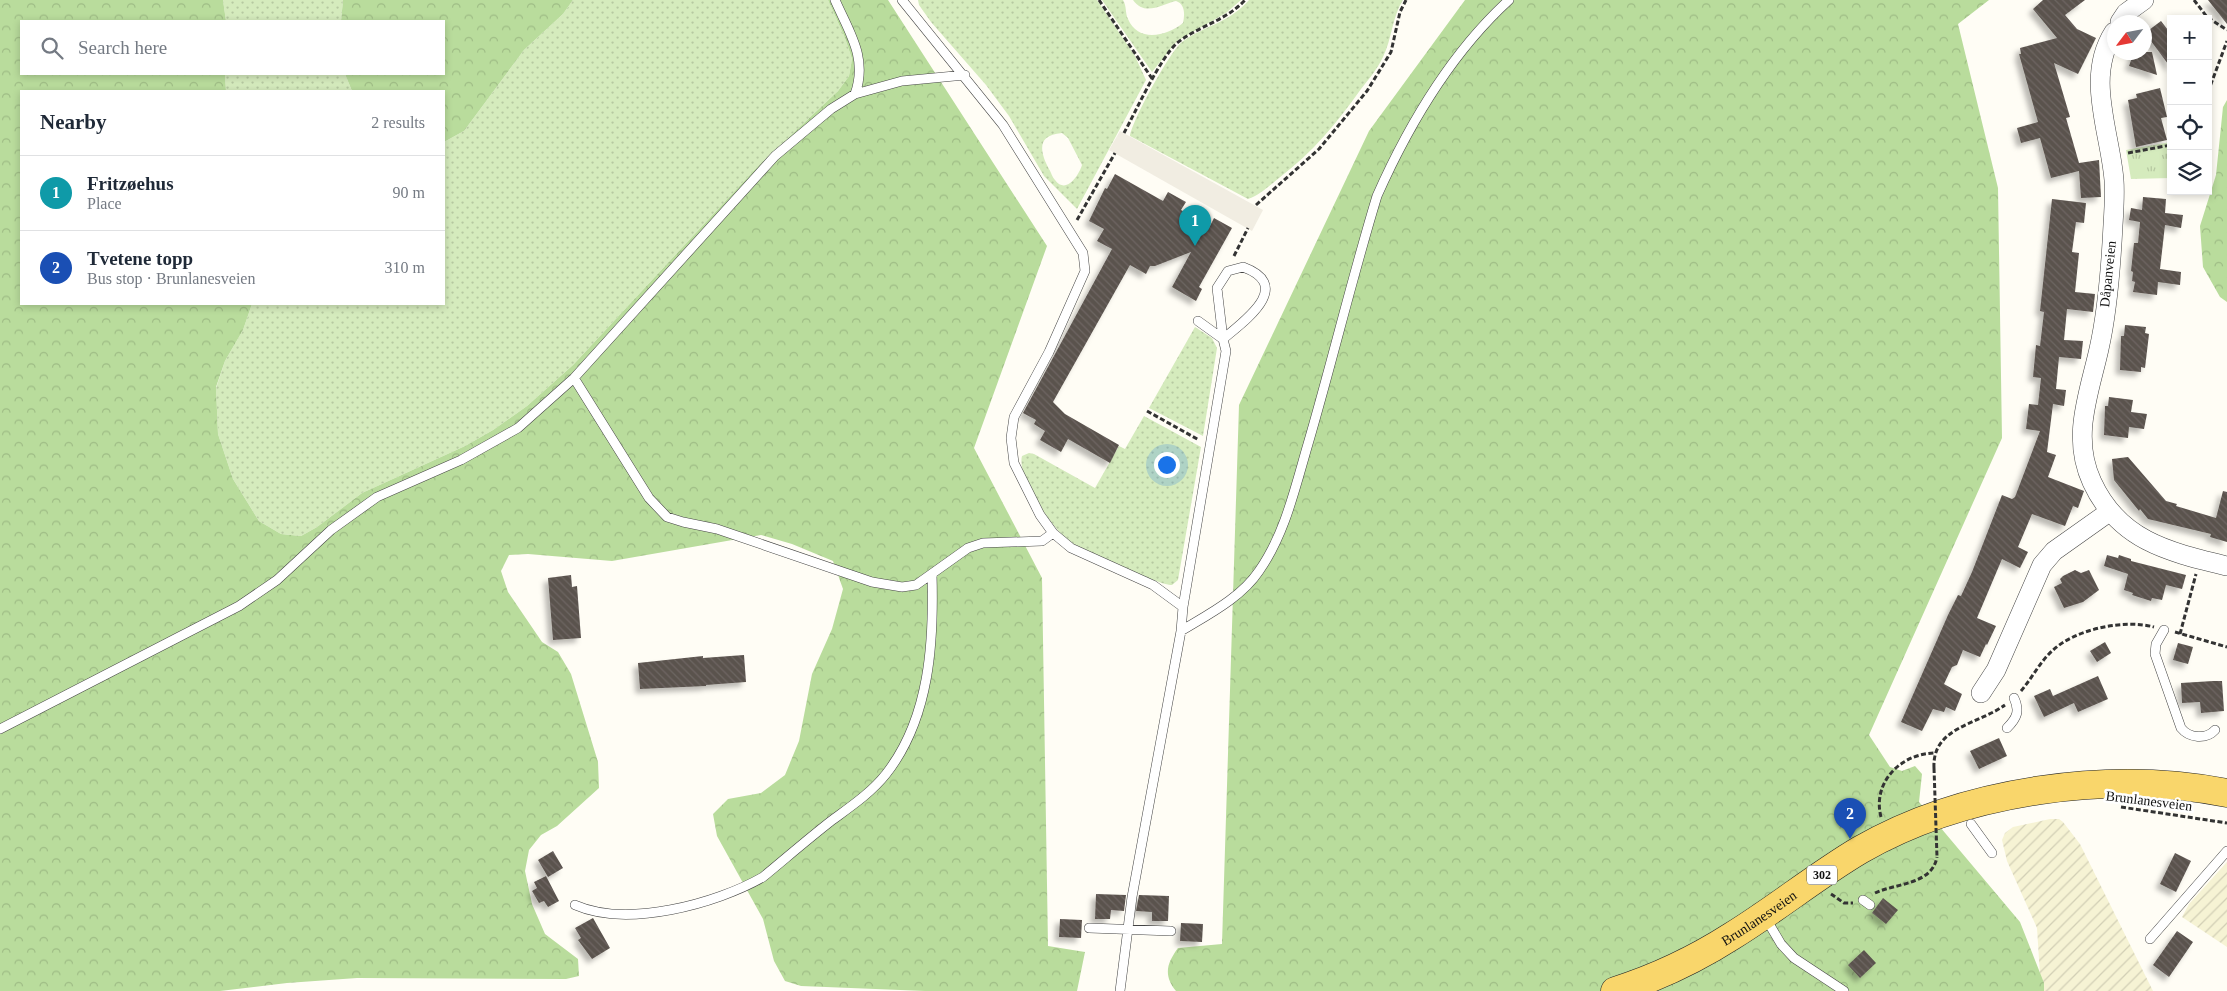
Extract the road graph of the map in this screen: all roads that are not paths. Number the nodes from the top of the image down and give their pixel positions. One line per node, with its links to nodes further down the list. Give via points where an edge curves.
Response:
1 (835, 0): 8 (lane, via 861,63)
2 (902, 0): 7 (lane)
3 (1509, 0): 18 (lane, via 1473,36 1434,91 1390,166 1377,196 1317,414 1279,537 1258,573 1215,610)
4 (2144, 0): 5 (street)
5 (2125, 15)
6 (2107, 52): 12 (street, Dåpanveien, via 2101,69 2100,92 2114,179 2113,223 2108,290 2099,349 2085,403 2081,441 2088,473)
7 (965, 75): 8 (lane, via 902,81); 13 (lane, via 1003,124 1083,253 1085,271 1049,352 1014,417 1011,438 1014,463 1040,515)
8 (855, 94): 11 (lane, via 831,109 775,156)
9 (1198, 321): 10 (lane)
10 (1223, 338): 10 (lane, via 1256,311 1264,296 1263,282 1256,273 1243,267 1231,269 1223,275 1216,288); 16 (lane, via 1226,351)
11 (574, 378): 15 (lane, via 644,491 667,517 717,529 872,582 902,588 916,585); 22 (lane, via 518,428 461,460 378,497 332,530 277,580 239,606)
12 (2109, 512): 14 (street, Dåpanveien, via 2138,537 2161,548); 19 (street, via 2054,551 2042,565 1996,670)
13 (1053, 533): 15 (lane, via 1042,541 983,543 968,548); 16 (lane, via 1071,548 1153,585)
14 (2227, 566)
15 (932, 574): 30 (lane, via 926,682 899,755 874,788 763,877 743,889 722,897 641,914 613,915 589,912)
16 (1183, 607): 18 (lane)
17 (2164, 630): 23 (lane, via 2154,654 2182,728 2194,736 2207,736)
18 (1181, 631): 33 (lane, via 1132,897)
19 (1981, 693)
20 (2014, 698): 21 (lane, via 2017,715)
21 (2007, 728)
22 (0, 729)
23 (2215, 730)
24 (2041, 792): 25 (main road, Brunlanesveien / 302, via 2056,788 2130,784); 26 (main road, Brunlanesveien / 302, via 2158,800); 31 (main road, Brunlanesveien / 302, via 1991,800 1920,820 1860,850)
25 (2227, 793)
26 (2227, 812)
27 (1971, 824): 29 (lane)
28 (2227, 851): 35 (lane)
29 (1992, 853)
30 (575, 906)
31 (1764, 915): 37 (main road, Brunlanesveien / 302, via 1687,961); 38 (lane, via 1781,944 1794,958)
32 (1089, 928): 33 (lane)
33 (1129, 929): 34 (lane); 36 (lane)
34 (1171, 930)
35 (2150, 939)
36 (1120, 991)
37 (1615, 991)
38 (1844, 991)

